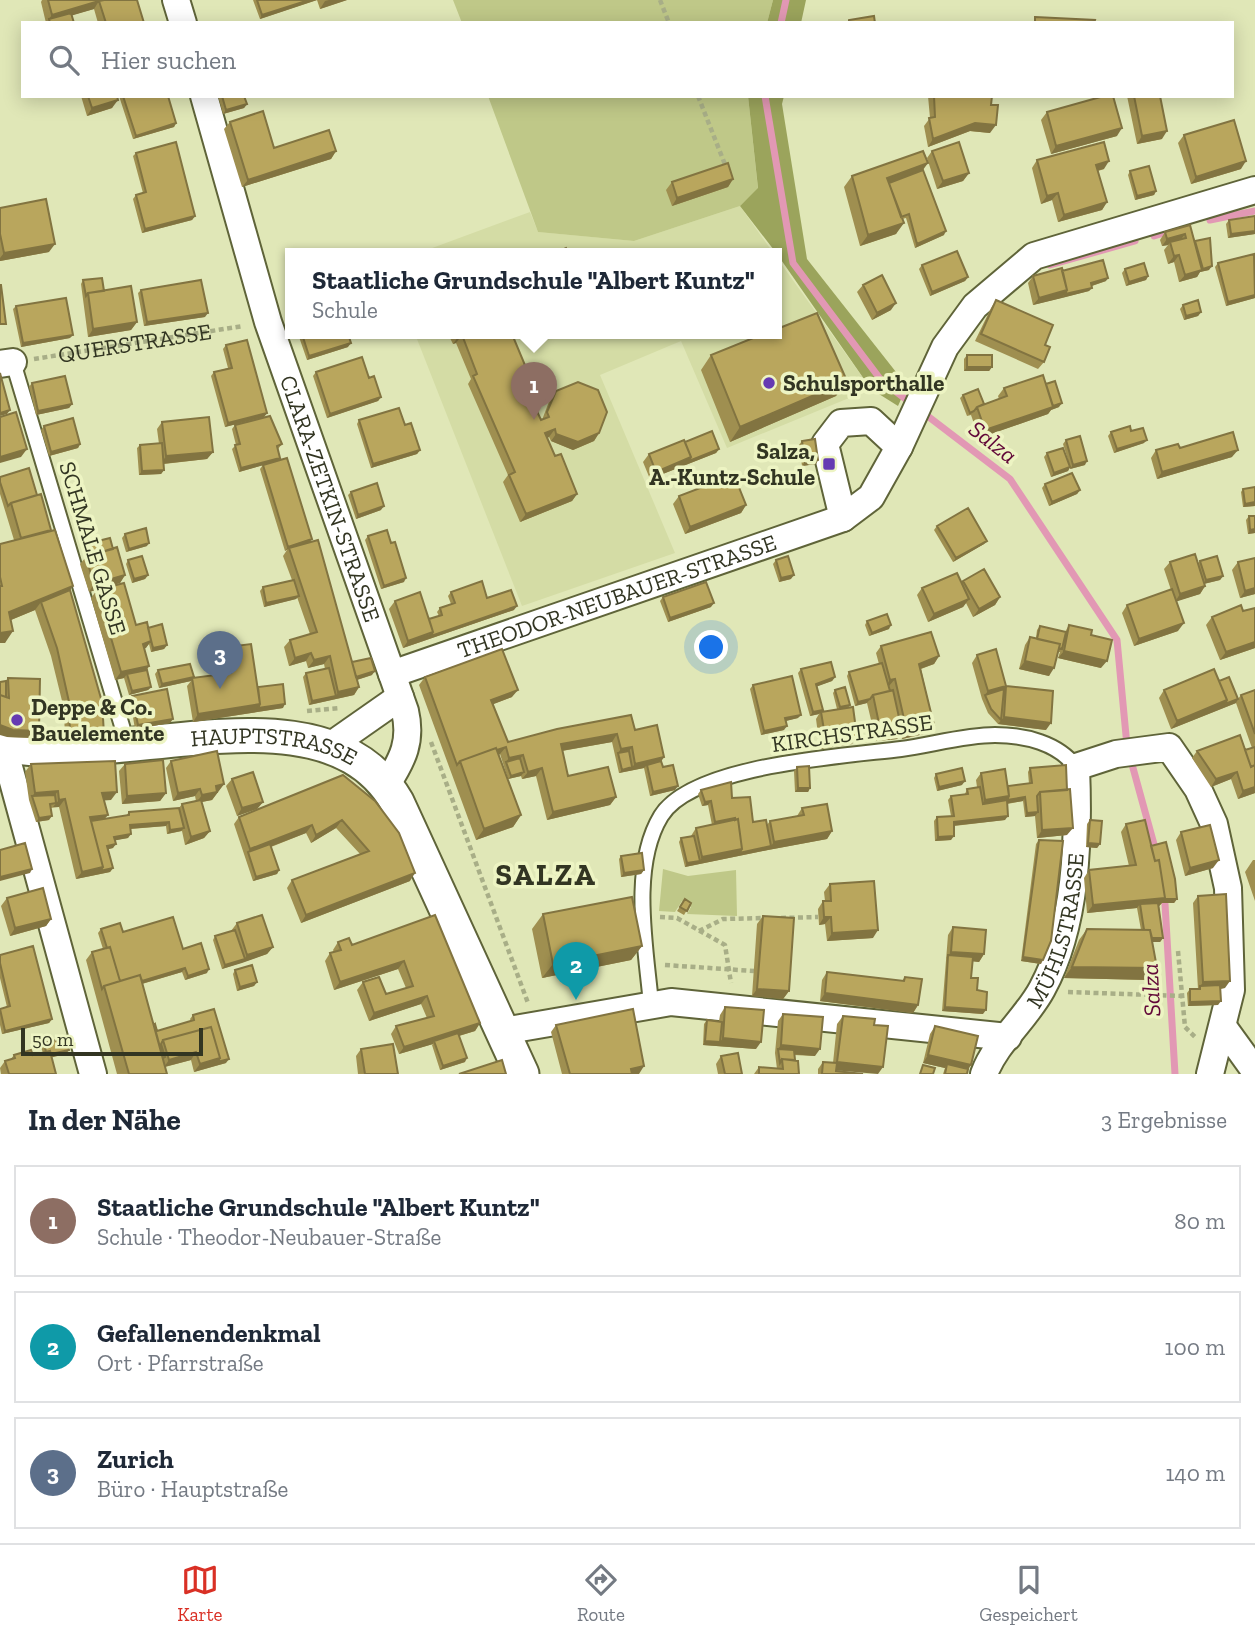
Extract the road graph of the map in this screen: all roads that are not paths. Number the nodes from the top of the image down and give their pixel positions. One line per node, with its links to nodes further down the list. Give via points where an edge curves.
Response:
1 (176, 0): 2 (street)
2 (182, 21)
3 (205, 98): 8 (street, CLARA-ZETKIN-STRASSE, via 268,322)
4 (1255, 190): 6 (street, THEODOR-NEUBAUER-STRASSE, via 1034,256 975,306 945,347)
5 (7, 363): 10 (lane, SCHMALE GASSE)
6 (899, 447): 7 (street, THEODOR-NEUBAUER-STRASSE, via 871,497); 7 (street, via 871,421 841,423 825,444)
7 (843, 519): 8 (street, THEODOR-NEUBAUER-STRASSE)
8 (396, 685): 11 (street); 13 (street, CLARA-ZETKIN-STRASSE, via 408,741)
9 (2, 744): 10 (street, HAUPTSTRASSE, via 30,749); 20 (street)
10 (128, 746): 11 (street, HAUPTSTRASSE, via 265,735)
11 (330, 746): 13 (street, HAUPTSTRASSE, via 350,755)
12 (1076, 767): 14 (lane, KIRCHSTRASSE, via 1066,754 1044,743 995,735 790,761 676,797 660,816 646,866 642,916); 15 (street, via 1128,752 1169,747 1198,789 1224,860 1231,919); 17 (street, MÜHLSTRASSE, via 1073,862 1064,938 1042,990)
13 (387, 784): 16 (street, HAUPTSTRASSE)
14 (651, 1004): 16 (street); 17 (street, via 736,1008)
15 (1224, 1028): 18 (street); 19 (street)
16 (503, 1031): 21 (street, HAUPTSTRASSE)
17 (1008, 1037): 22 (street, MÜHLSTRASSE)
18 (1212, 1064)
19 (1255, 1071)
20 (93, 1074)
21 (522, 1074)
22 (984, 1074)

